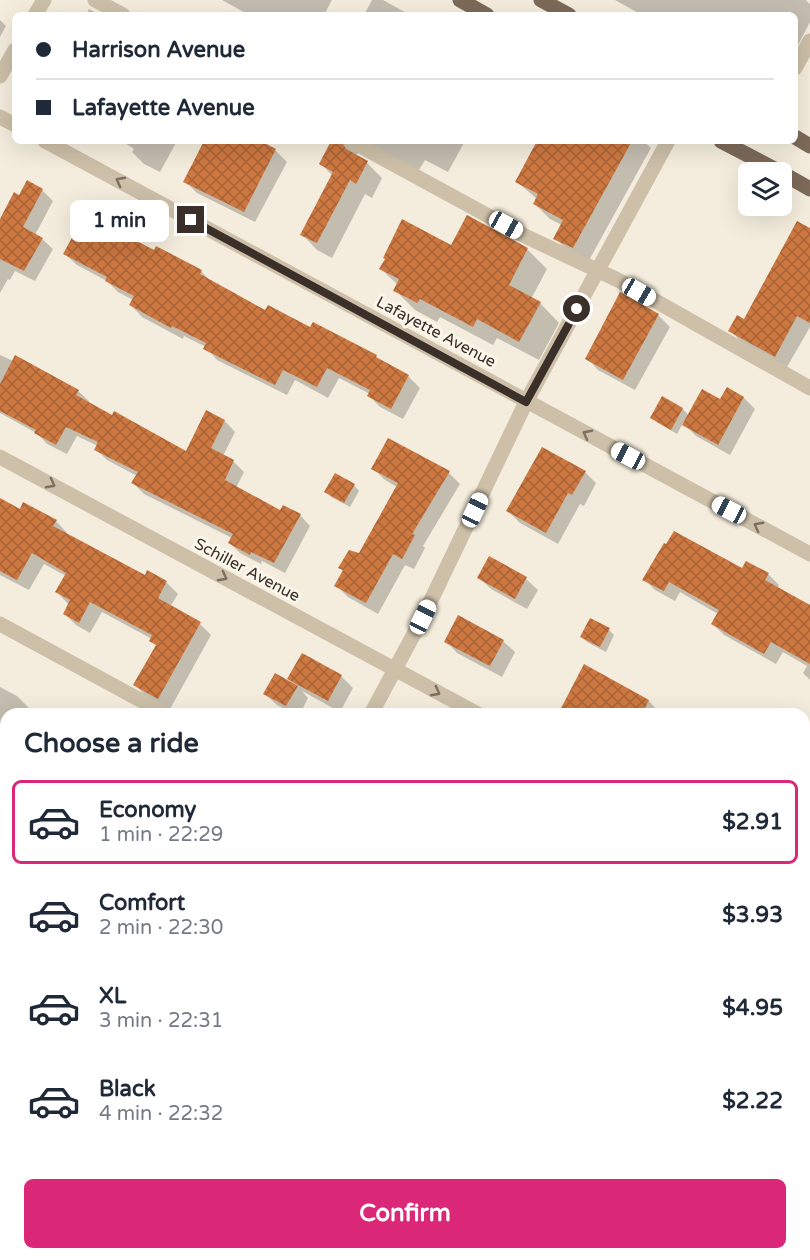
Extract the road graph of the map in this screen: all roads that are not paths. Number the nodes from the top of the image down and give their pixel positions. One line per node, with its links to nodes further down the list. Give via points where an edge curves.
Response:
1 (95, 0): 4 (street)
2 (460, 0): 5 (main road)
3 (547, 1): 6 (main road)
4 (117, 12)
5 (482, 12)
6 (564, 12)
7 (810, 41): 9 (street)
8 (12, 55): 10 (street)
9 (798, 63)
10 (0, 76)
11 (51, 144): 20 (street, Lafayette Avenue, one-way to 11)
12 (356, 144): 18 (street)
13 (666, 144): 18 (street)
14 (728, 144): 15 (main road)
15 (761, 162)
16 (792, 179): 17 (main road)
17 (810, 189)
18 (597, 272): 19 (street, via 620,281); 20 (street)
19 (810, 388)
20 (526, 402): 22 (street, Lafayette Avenue, one-way to 20); 24 (street)
21 (0, 457): 24 (street, Schiller Avenue, one-way to 24)
22 (810, 554)
23 (0, 624): 25 (street)
24 (395, 670): 26 (street); 27 (street, Schiller Avenue, one-way to 27)
25 (155, 708)
26 (374, 708)
27 (467, 708)

